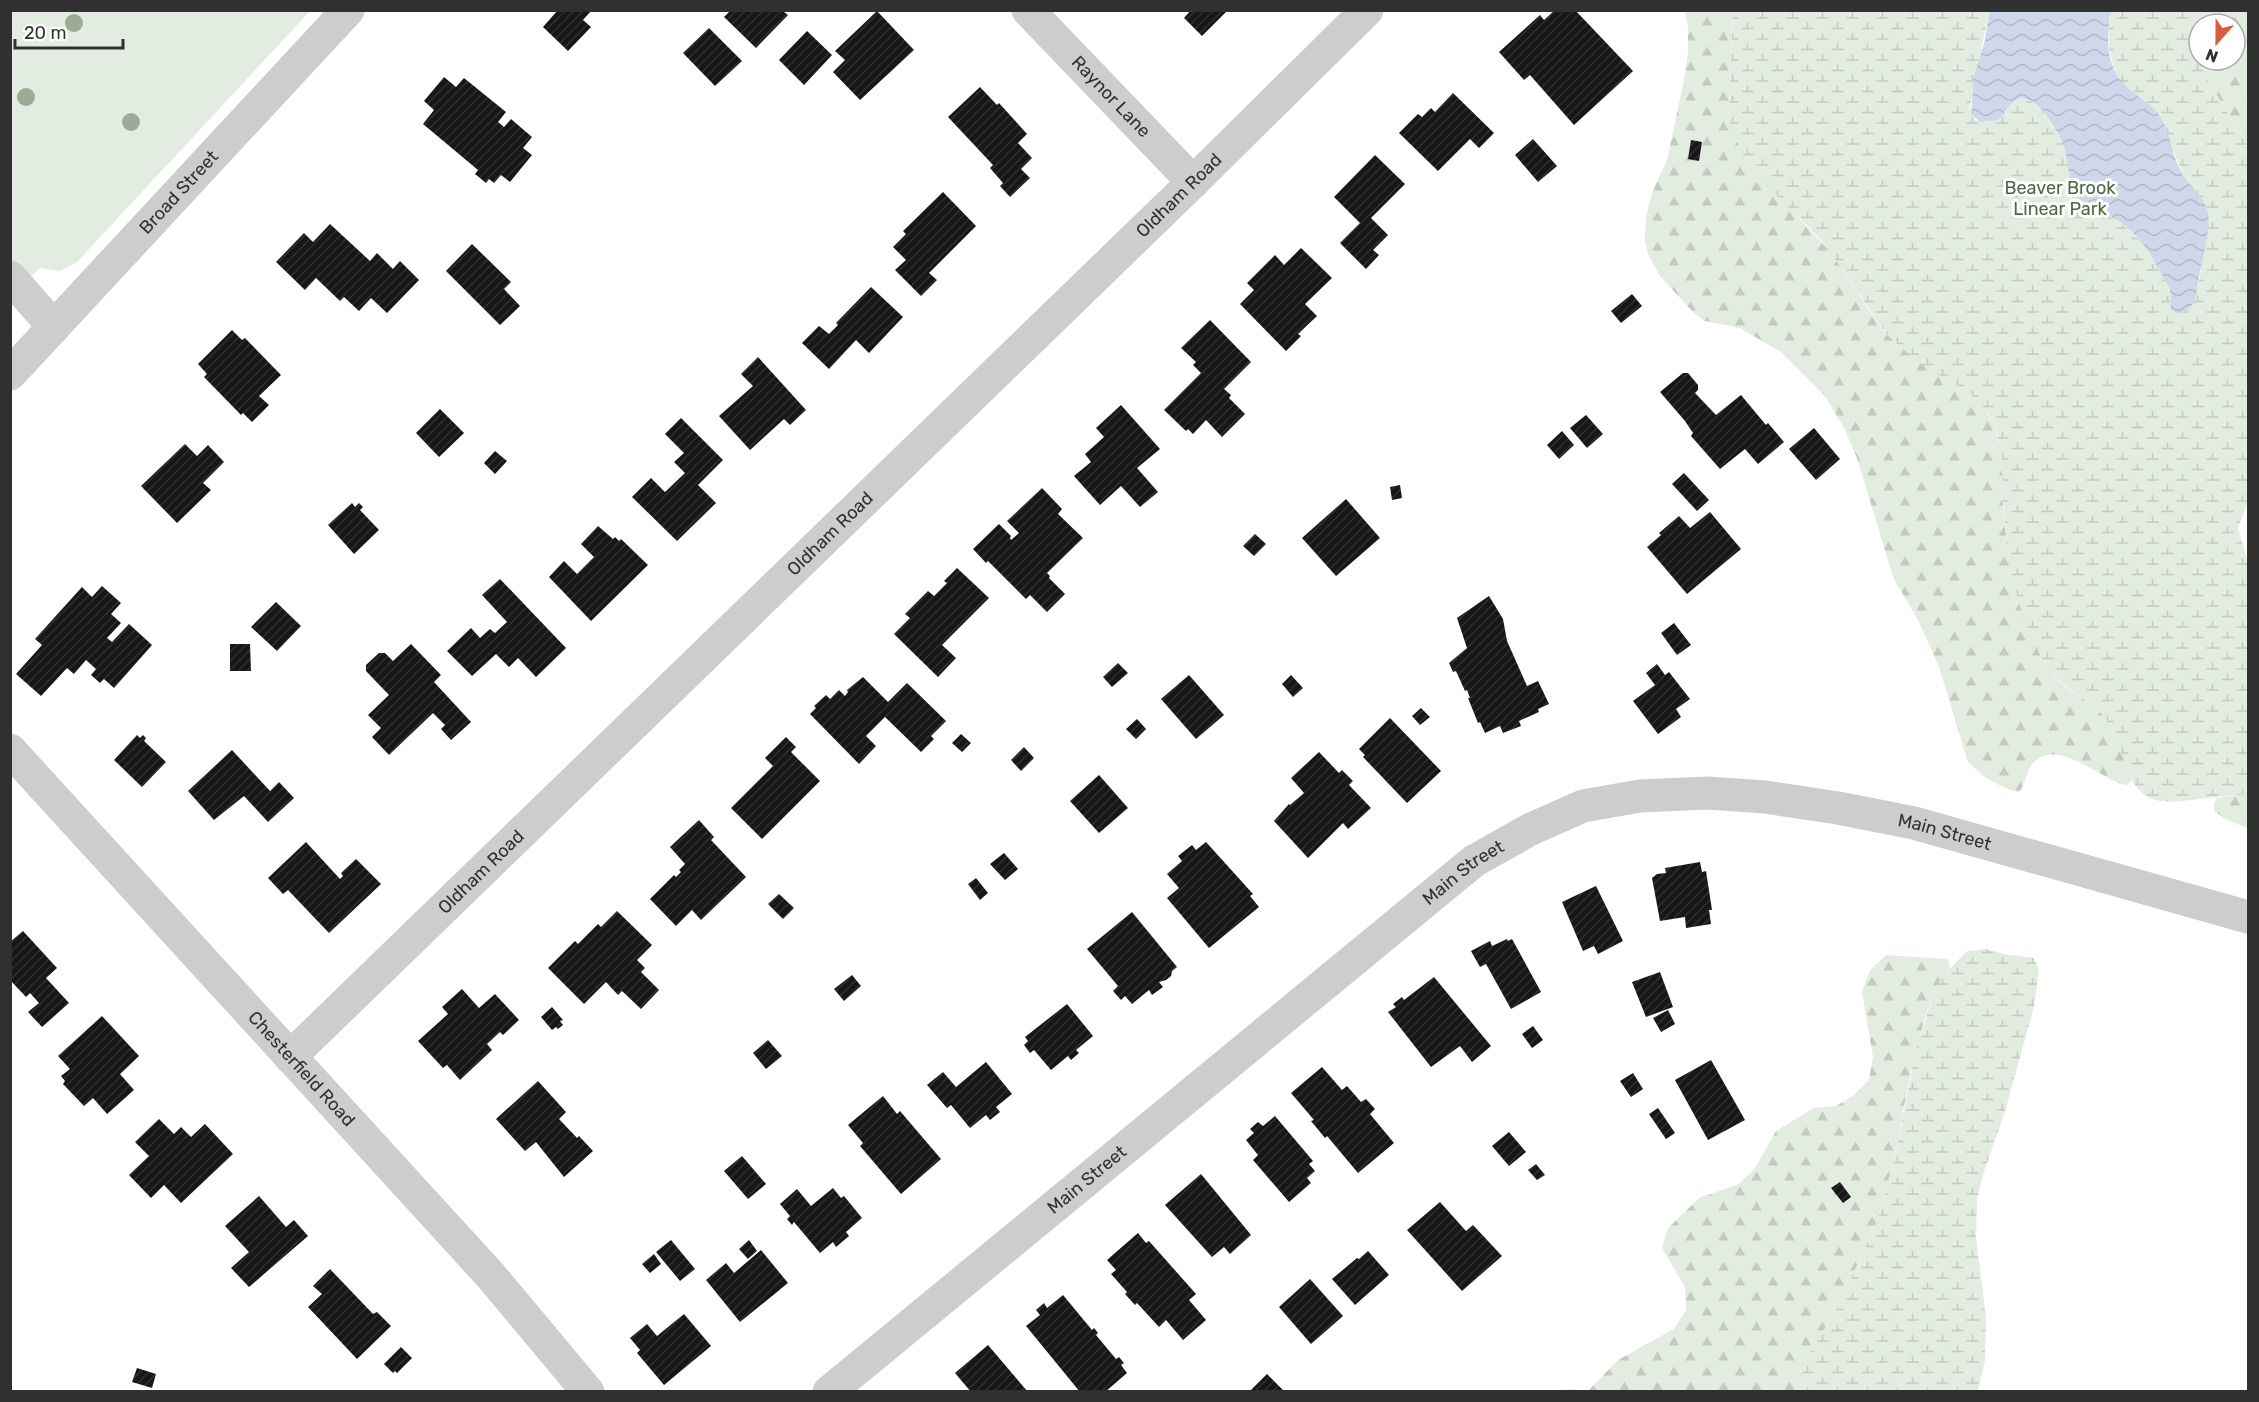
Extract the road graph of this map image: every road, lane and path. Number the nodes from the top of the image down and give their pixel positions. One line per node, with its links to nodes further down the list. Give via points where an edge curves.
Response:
1 (348, 10): 6 (street, Broad Street)
2 (1028, 10): 4 (street, Raynor Lane)
3 (1367, 10): 4 (street, Oldham Road)
4 (1193, 182): 10 (street, Oldham Road)
5 (10, 277): 6 (street)
6 (54, 327): 7 (street, Broad Street)
7 (10, 374)
8 (10, 750): 10 (street, Chesterfield Road)
9 (2248, 917): 12 (street, Main Street, via 1914,823 1838,808 1765,797 1707,794 1640,796 1583,806 1474,861)
10 (290, 1057): 11 (street, Chesterfield Road, via 491,1276)
11 (588, 1392)
12 (829, 1392)

